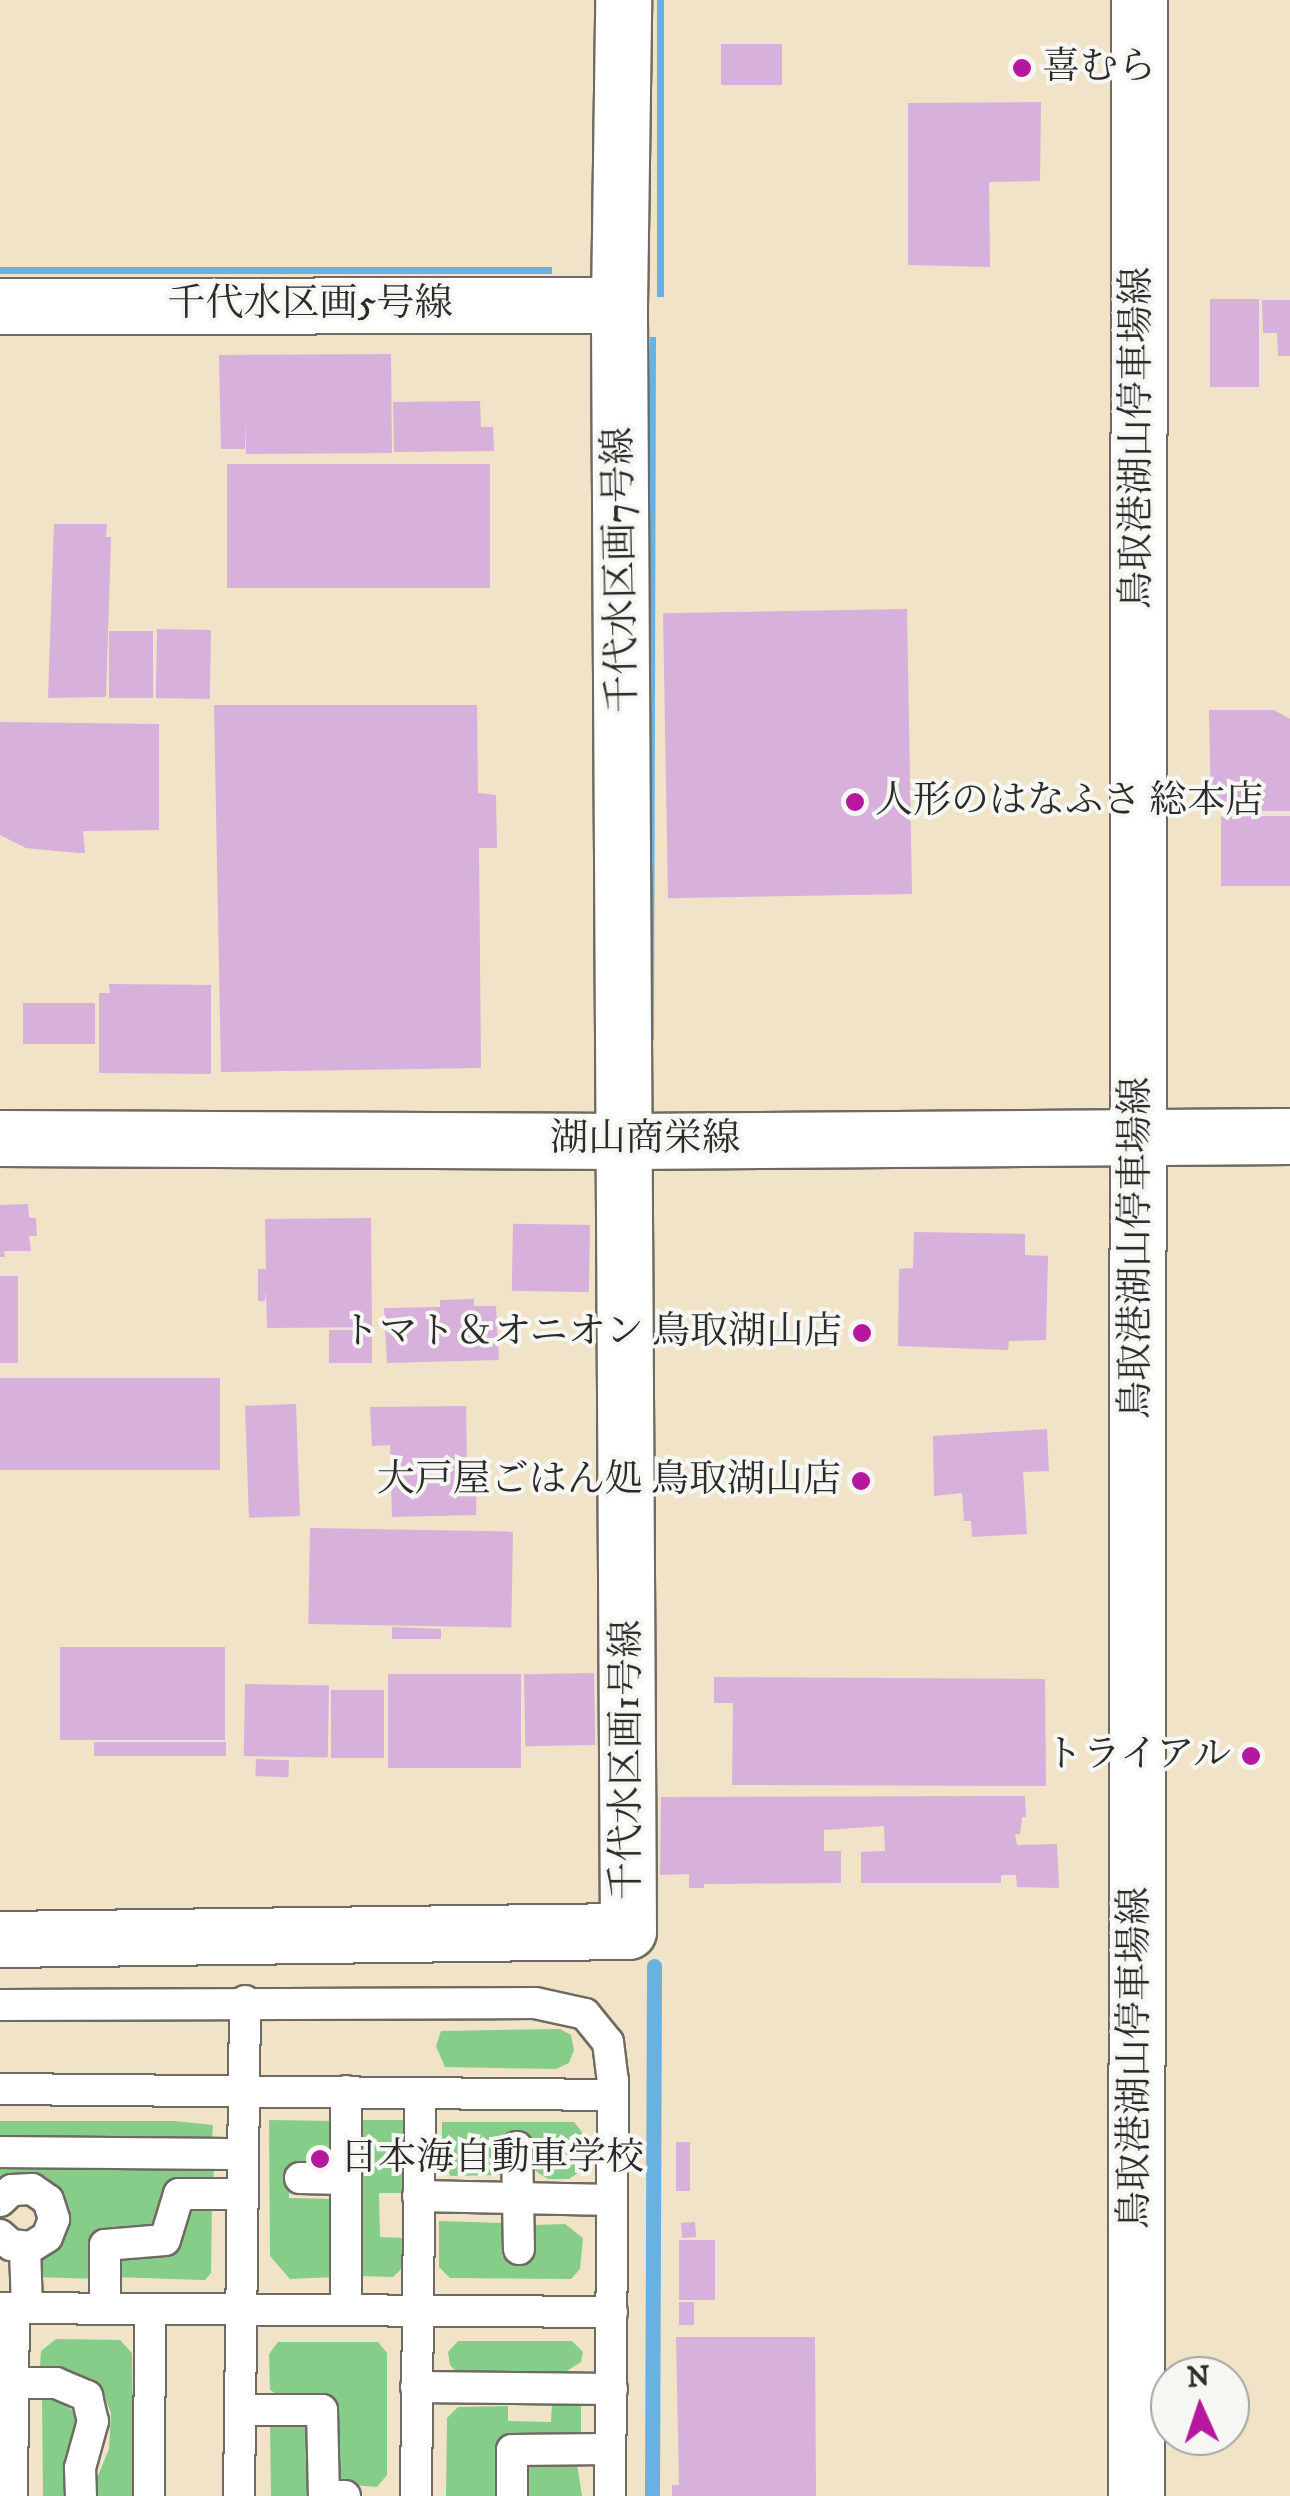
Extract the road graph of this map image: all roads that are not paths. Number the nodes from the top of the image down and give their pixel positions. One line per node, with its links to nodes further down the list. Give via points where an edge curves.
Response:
1 (623, 0): 3 (street, 千代水区画7号線)
2 (1139, 0): 7 (street, 鳥取港湖山停車場線)
3 (620, 305): 4 (street, 千代水区画5号線); 8 (street, 千代水区画7号線)
4 (0, 306)
5 (1290, 1136): 7 (street, 湖山商栄線)
6 (0, 1138): 8 (street, 湖山商栄線)
7 (1137, 1138): 8 (street, 湖山商栄線); 49 (street, 鳥取港湖山停車場線)
8 (627, 1141): 9 (street, 千代水区画1号線, via 628,1931)
9 (0, 1939)
10 (245, 2001): 11 (lane); 13 (lane); 16 (lane, via 562,2006 585,2014 608,2042)
11 (0, 2005)
12 (0, 2089): 13 (lane)
13 (244, 2090): 14 (lane); 19 (lane)
14 (346, 2091): 15 (lane); 21 (lane)
15 (420, 2093): 16 (lane); 26 (lane)
16 (613, 2095): 25 (lane)
17 (517, 2147): 23 (lane)
18 (0, 2152): 19 (lane)
19 (244, 2154): 22 (lane)
20 (300, 2178): 21 (lane)
21 (346, 2179): 33 (lane)
22 (243, 2194): 30 (lane, via 179,2194 165,2240 105,2245); 32 (lane)
23 (518, 2198): 25 (lane); 26 (lane); 28 (lane)
24 (0, 2200): 27 (lane, via 12,2190 32,2189 53,2209 47,2237)
25 (612, 2200): 35 (lane)
26 (407, 2208): 34 (lane)
27 (12, 2242): 29 (lane)
28 (519, 2249)
29 (13, 2308): 30 (lane); 36 (lane)
30 (105, 2309): 31 (lane)
31 (150, 2309): 32 (lane); 43 (lane)
32 (241, 2310): 33 (lane); 39 (lane)
33 (346, 2310): 34 (lane)
34 (415, 2310): 35 (lane); 37 (lane)
35 (612, 2312): 38 (lane)
36 (7, 2384): 41 (lane); 42 (lane, via 56,2383 87,2396 93,2420 80,2468)
37 (416, 2387): 38 (lane); 46 (lane)
38 (612, 2388): 40 (lane)
39 (240, 2410): 44 (lane); 45 (lane, via 322,2410 324,2496)
40 (610, 2449): 47 (lane, via 512,2450); 48 (lane)
41 (12, 2496)
42 (81, 2496)
43 (149, 2496)
44 (239, 2496)
45 (345, 2496)
46 (416, 2496)
47 (512, 2496)
48 (610, 2496)
49 (1136, 2496)

